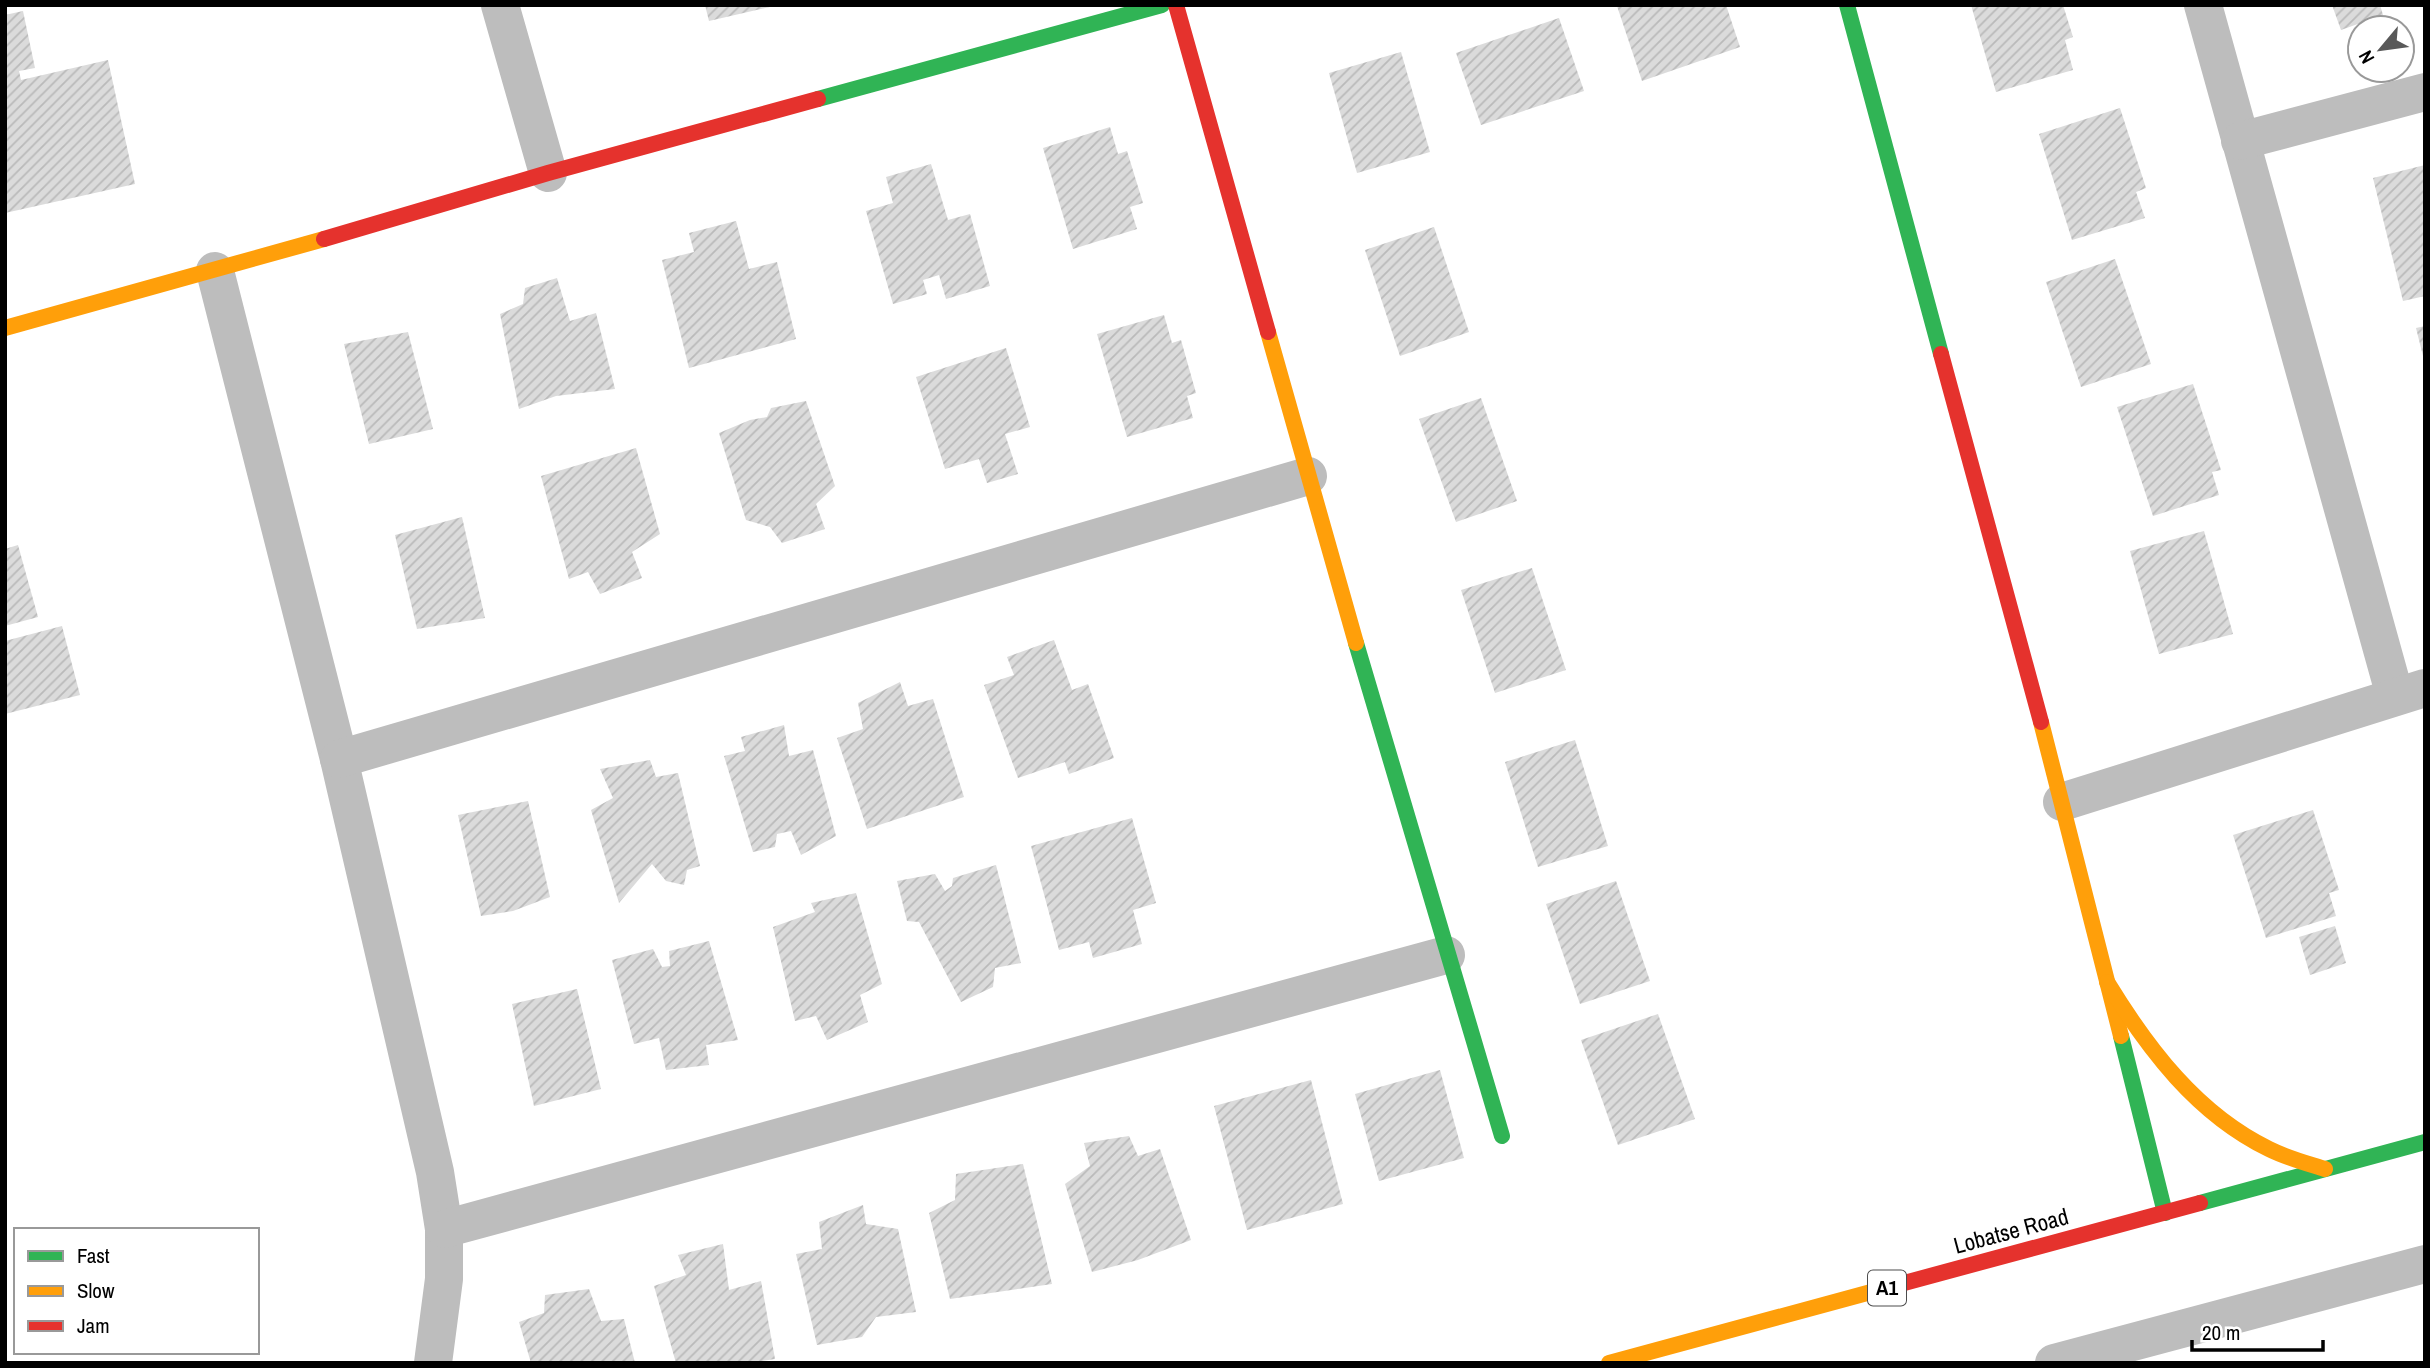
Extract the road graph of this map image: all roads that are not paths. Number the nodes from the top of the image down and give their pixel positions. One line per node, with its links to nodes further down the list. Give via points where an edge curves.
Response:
1 (500, 5): 8 (street)
2 (1162, 5): 8 (main road)
3 (1176, 5): 11 (main road)
4 (1847, 5): 14 (main road)
5 (2203, 5): 7 (street)
6 (2425, 92): 7 (street)
7 (2240, 141): 12 (street)
8 (548, 173): 9 (main road)
9 (215, 271): 10 (main road); 13 (street)
10 (5, 328)
11 (1308, 476): 13 (street); 15 (main road)
12 (2410, 692): 14 (street)
13 (339, 758): 21 (street, via 435,1172)
14 (2062, 802): 16 (main road)
15 (1446, 955): 17 (main road); 21 (street)
16 (2108, 982): 19 (main road, via 2156,1055 2185,1089 2222,1121 2267,1148); 20 (main road)
17 (1502, 1136)
18 (2425, 1142): 19 (main road, Lobatse Road / A1)
19 (2325, 1169): 20 (main road, Lobatse Road / A1)
20 (2165, 1213): 24 (main road, Lobatse Road / A1)
21 (444, 1229): 23 (street, via 444,1279)
22 (2425, 1264): 25 (street)
23 (433, 1363)
24 (1609, 1363)
25 (2054, 1363)

